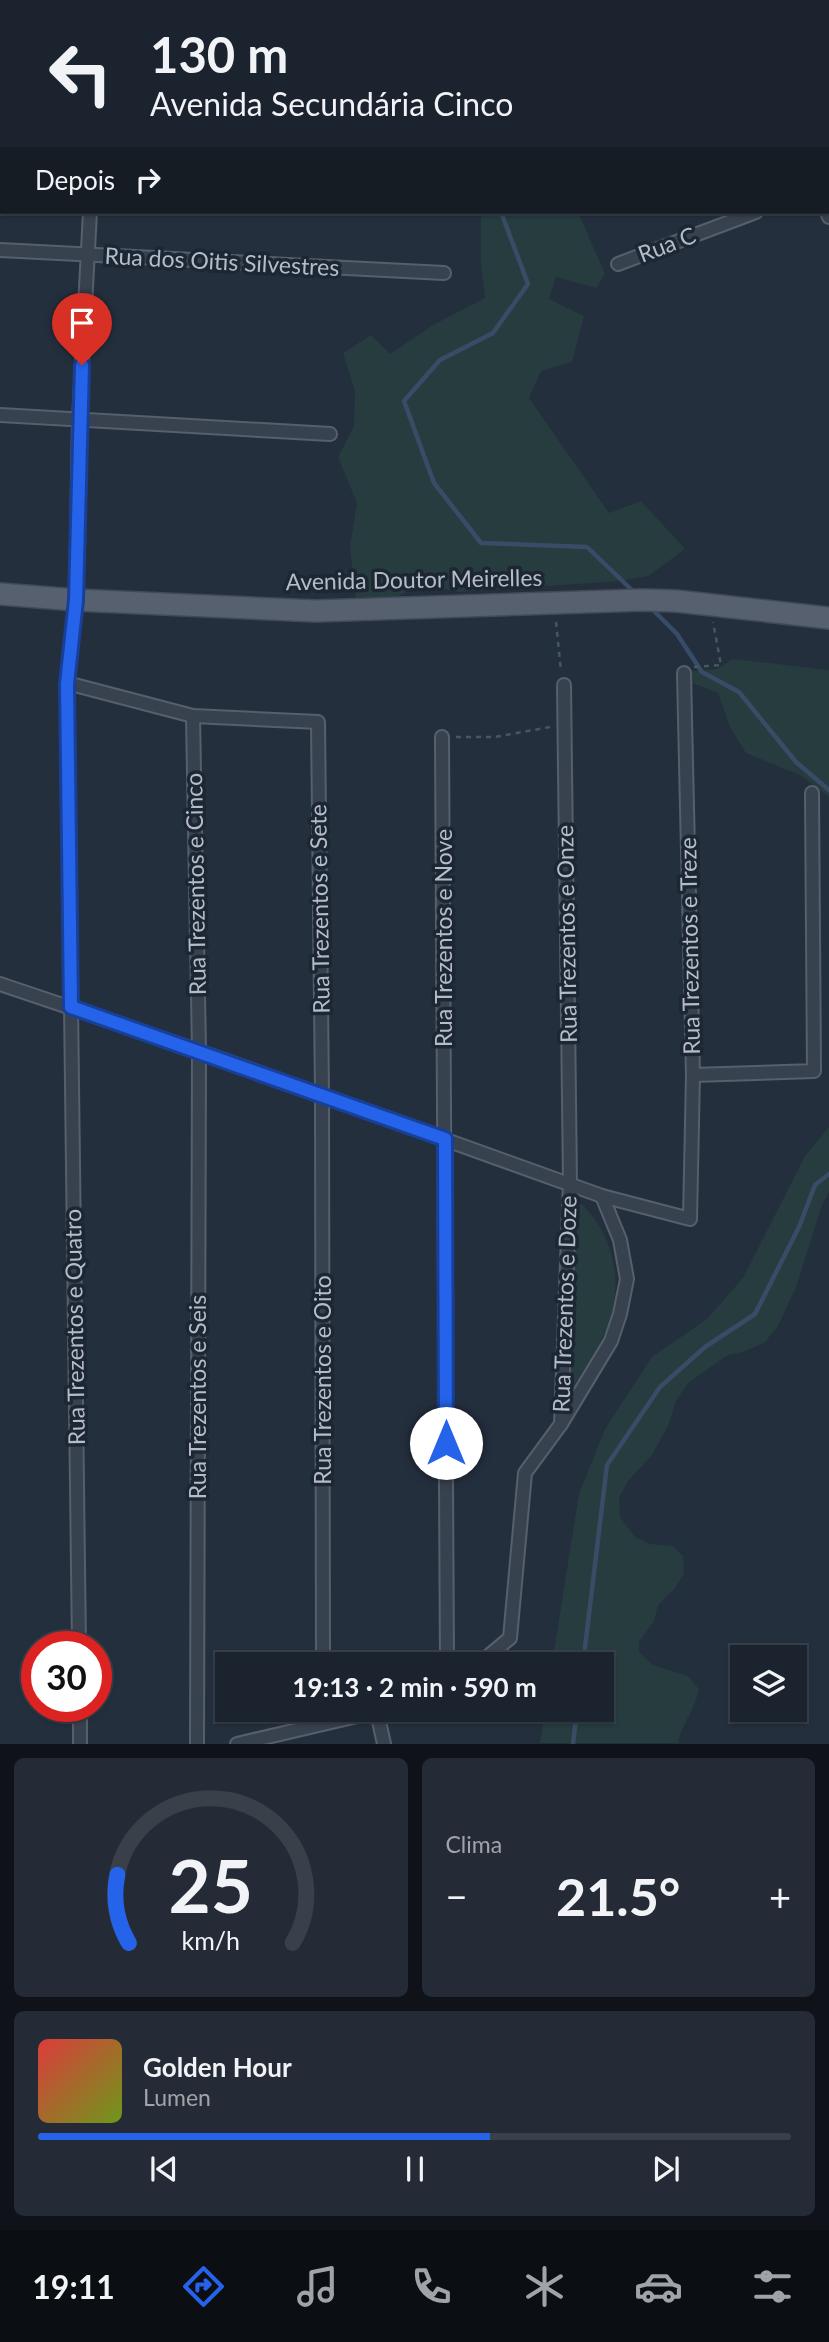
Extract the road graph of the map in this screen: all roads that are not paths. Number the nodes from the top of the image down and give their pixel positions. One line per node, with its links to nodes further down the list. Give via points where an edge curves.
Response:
1 (90, 214): 4 (street, Rua Trezentos e Quatro)
2 (751, 214): 5 (street, Rua C)
3 (0, 250): 4 (street, Rua dos Oitis Silvestres)
4 (88, 255): 6 (street, Rua dos Oitis Silvestres); 8 (street, Rua Trezentos e Quatro)
5 (618, 264)
6 (444, 273)
7 (0, 415): 8 (street)
8 (79, 420): 9 (street); 11 (street, Rua Trezentos e Quatro)
9 (330, 434)
10 (0, 594): 11 (main road, Avenida Doutor Meirelles)
11 (76, 600): 12 (main road, Avenida Doutor Meirelles, via 316,611 676,601); 14 (street, Rua Trezentos e Quatro)
12 (829, 618)
13 (687, 670): 22 (street, Rua Trezentos e Treze)
14 (67, 684): 16 (street); 20 (street, Rua Trezentos e Quatro)
15 (564, 685): 25 (street, Rua Trezentos e Onze)
16 (193, 716): 21 (street, Rua Trezentos e Cinco); 23 (street, Rua Trezentos e Sete, via 318,722)
17 (442, 737): 24 (street, Rua Trezentos e Nove)
18 (812, 793): 22 (street, via 814,1071)
19 (0, 985): 20 (street)
20 (71, 1007): 21 (street); 28 (street, Rua Trezentos e Quatro)
21 (199, 1051): 23 (street); 37 (street, Rua Trezentos e Seis)
22 (693, 1075): 26 (street, Rua Trezentos e Treze, via 690,1219)
23 (322, 1096): 24 (street); 29 (street, Rua Trezentos e Oito)
24 (445, 1139): 25 (street); 30 (street, Rua Trezentos e Nove)
25 (569, 1183): 26 (street); 27 (street, Rua Trezentos e Doze)
26 (602, 1196): 27 (street, via 620,1240 627,1279 611,1341)
27 (561, 1424): 31 (street, via 525,1473 510,1638)
28 (79, 1631)
29 (323, 1652)
30 (447, 1652)
31 (493, 1652)
32 (80, 1722): 36 (street)
33 (310, 1722): 35 (street)
34 (381, 1722): 39 (street)
35 (258, 1741): 38 (street)
36 (80, 1744)
37 (197, 1744)
38 (237, 1744)
39 (384, 1744)

